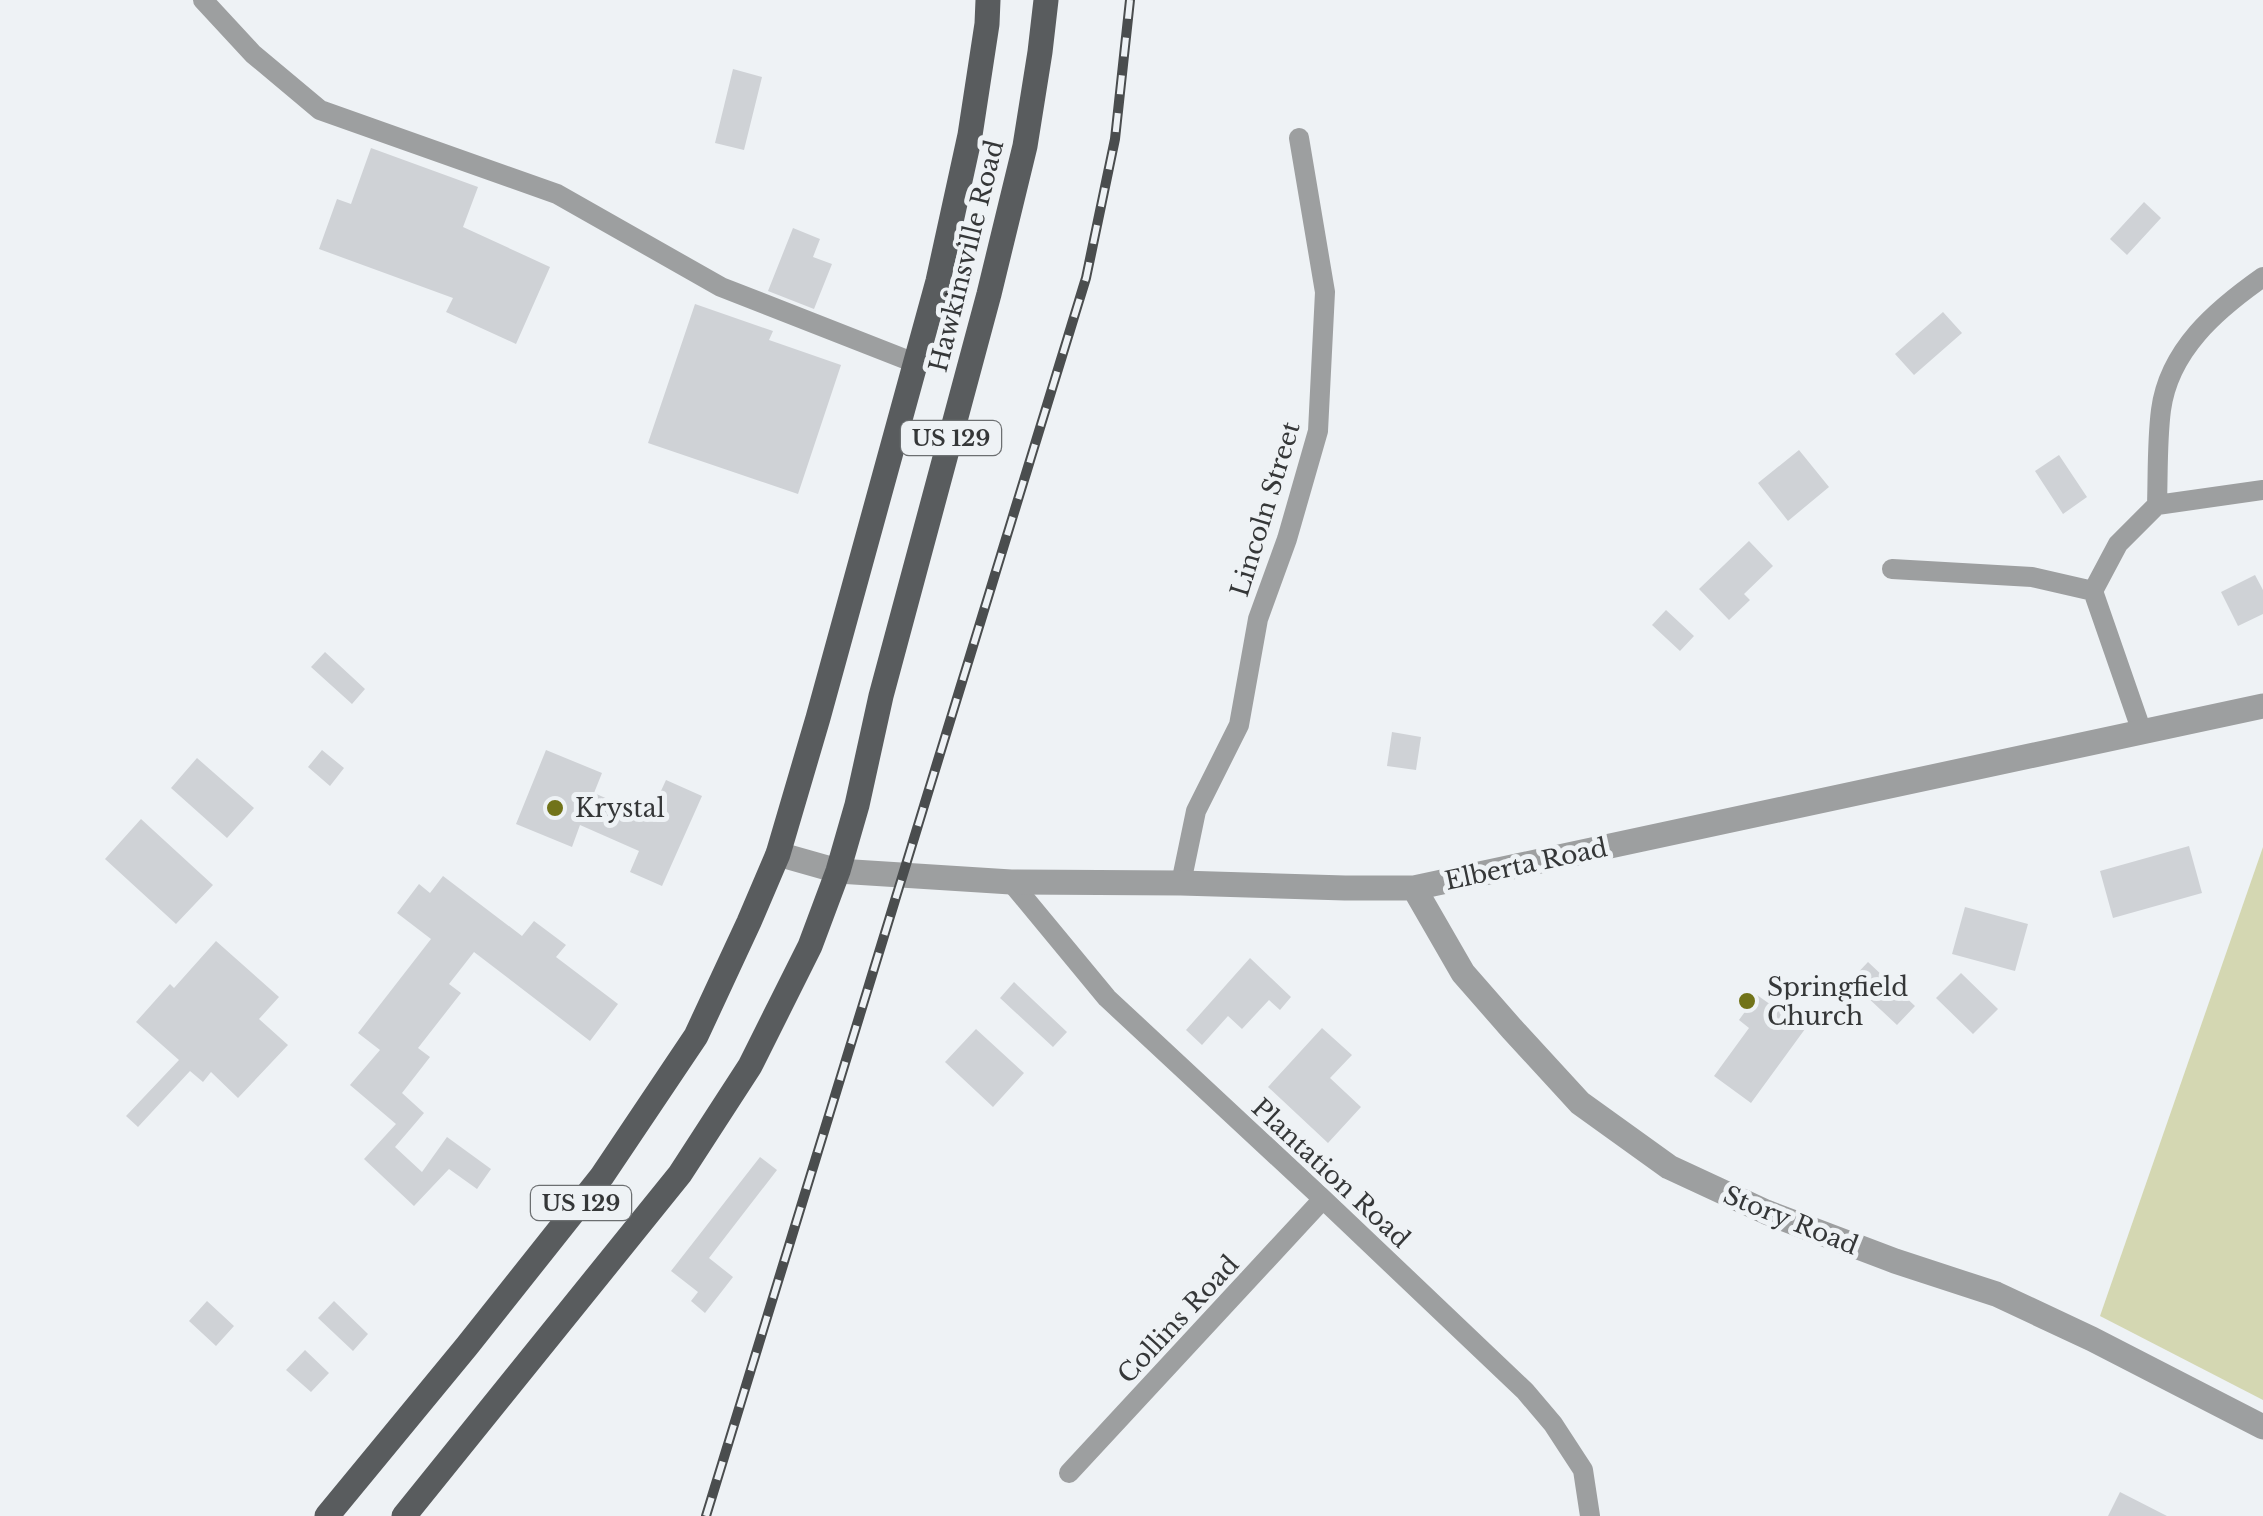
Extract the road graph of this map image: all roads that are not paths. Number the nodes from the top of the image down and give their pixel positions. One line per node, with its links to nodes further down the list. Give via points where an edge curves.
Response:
1 (203, 0): 6 (street, via 253,54 320,110 556,194 720,287)
2 (988, 0): 6 (main road, Hawkinsville Road / US 129, via 970,136)
3 (1046, 0): 14 (main road, Hawkinsville Road / US 129, via 1025,146 990,294)
4 (1299, 138): 16 (street, Lincoln Street, via 1325,292 1318,431 1258,619 1238,725 1196,811)
5 (2263, 277): 8 (street, via 2188,342 2170,377 2161,408)
6 (915, 363): 13 (main road, Hawkinsville Road / US 129)
7 (2263, 490): 8 (street)
8 (2157, 505): 10 (street, via 2118,544)
9 (1892, 569): 10 (street, via 2032,577)
10 (2093, 591): 12 (street)
11 (2263, 706): 12 (street, Elberta Road)
12 (2142, 732): 17 (street, Elberta Road)
13 (778, 854): 14 (street, Elberta Road); 21 (main road, US 129, via 696,1036 602,1176)
14 (838, 872): 15 (street, Elberta Road); 22 (main road, US 129, via 771,1026 680,1174)
15 (1011, 882): 16 (street, Elberta Road); 18 (street, Plantation Road, via 1107,998)
16 (1181, 883): 17 (street, Elberta Road)
17 (1414, 888): 19 (street, Story Road, via 1463,973 1512,1029 1580,1103 1669,1167 1766,1212 1996,1294)
18 (1323, 1199): 20 (street, Collins Road); 23 (street, Plantation Road, via 1553,1424 1583,1470)
19 (2263, 1426)
20 (1069, 1474)
21 (327, 1516)
22 (404, 1516)
23 (1590, 1516)

